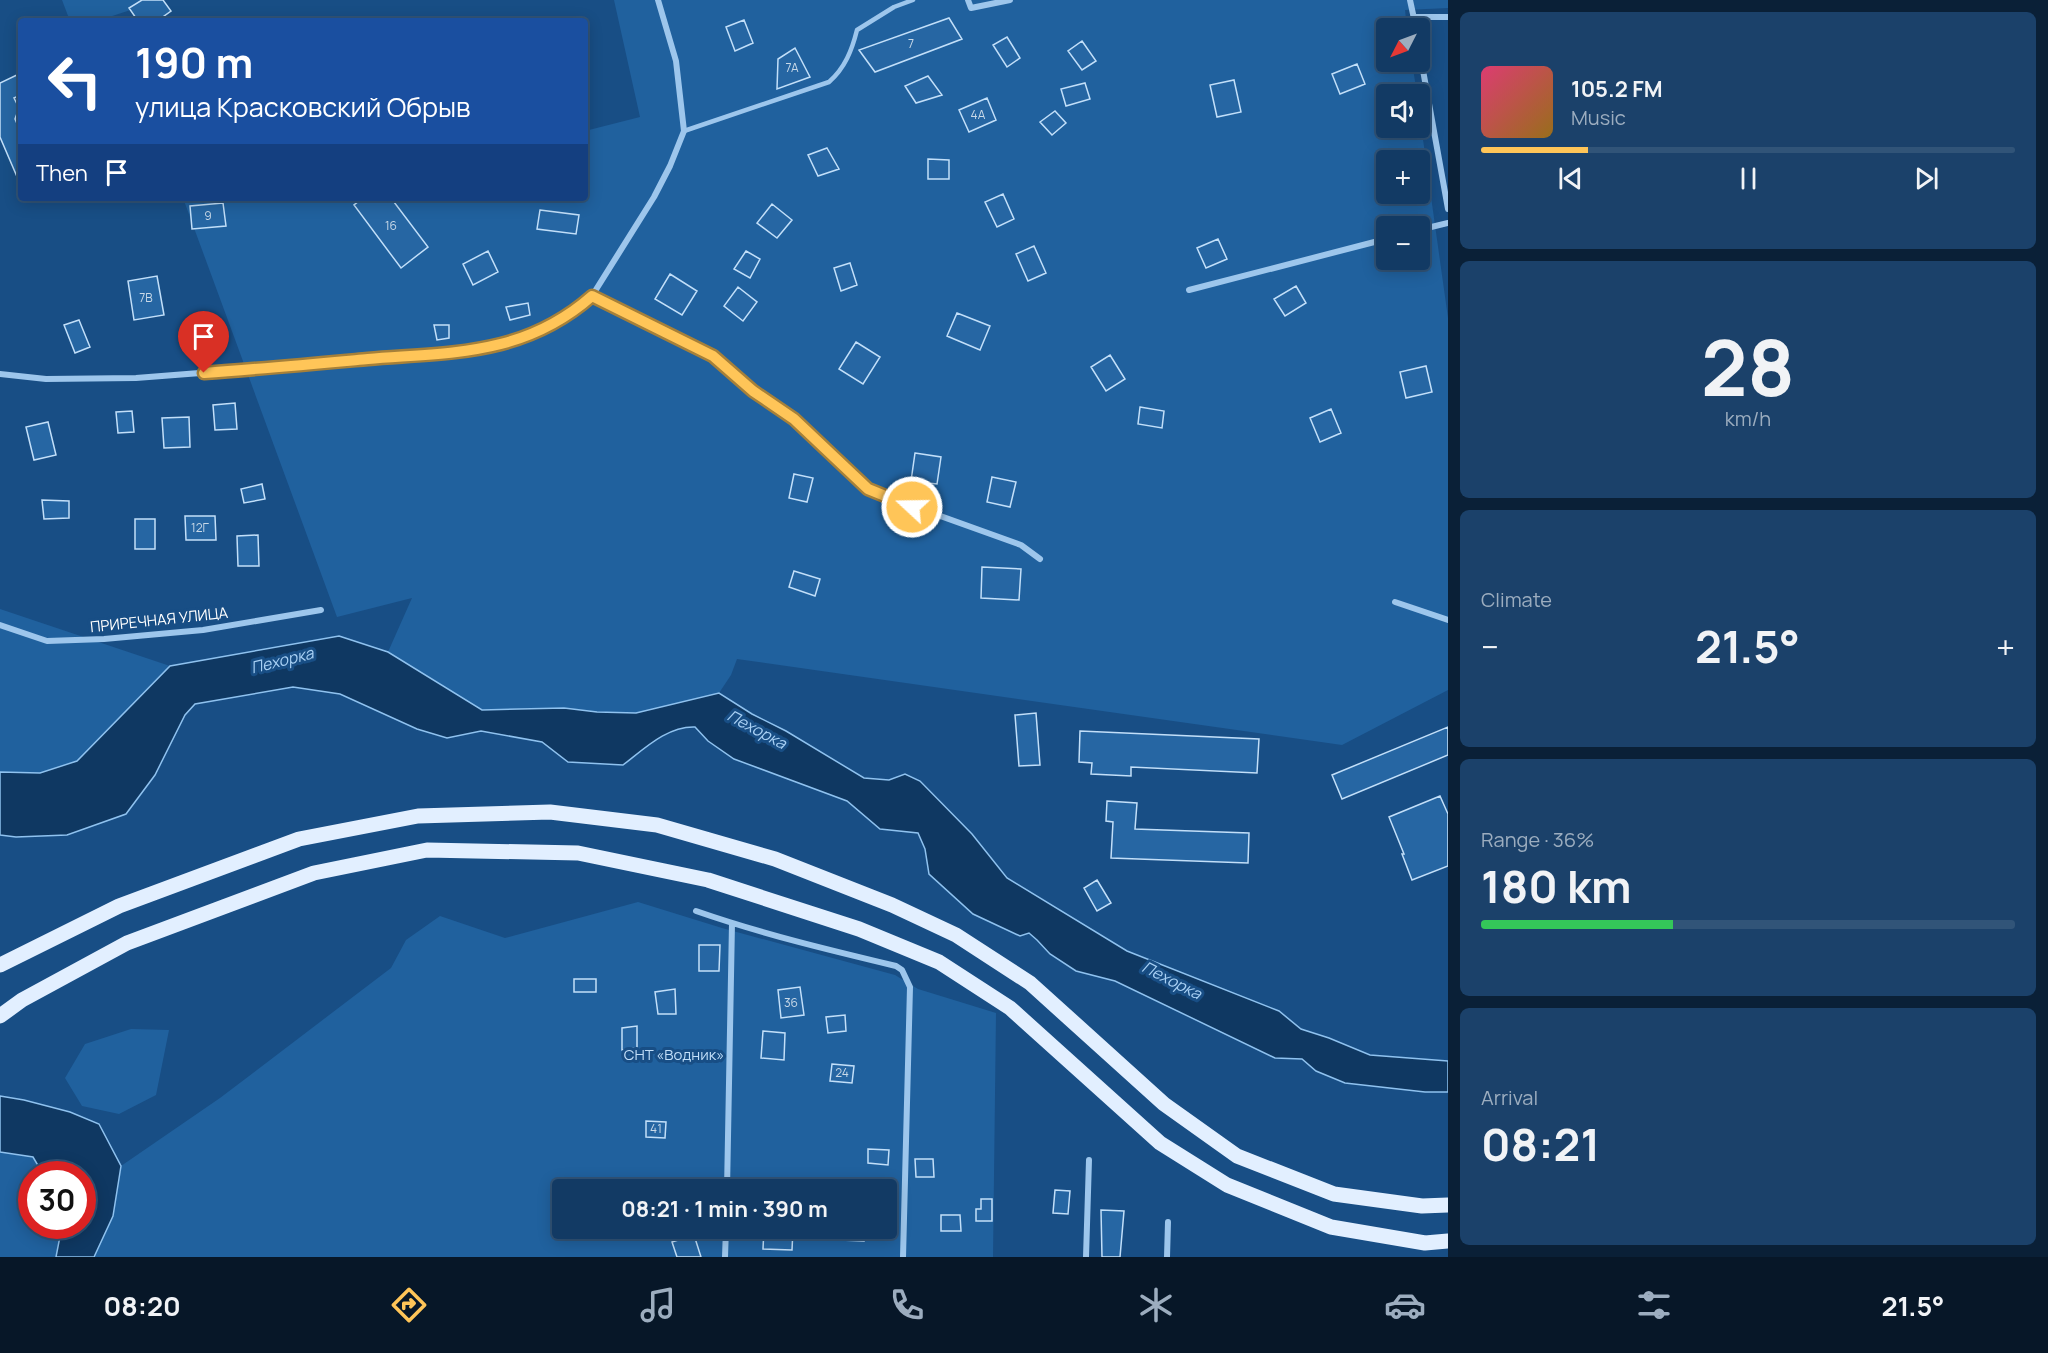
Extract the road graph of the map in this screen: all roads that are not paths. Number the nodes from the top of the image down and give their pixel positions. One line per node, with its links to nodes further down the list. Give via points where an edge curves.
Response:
1 (658, 0): 9 (street, via 676,62)
2 (913, 0): 9 (lane, via 857,30 851,52 838,75 829,82)
3 (968, 0): 4 (street, via 972,8)
4 (1010, 0)
5 (1410, 0): 6 (street)
6 (1413, 17): 7 (street)
7 (1448, 17)
8 (1423, 72): 10 (street)
9 (684, 131): 15 (street, via 654,197)
10 (1448, 209)
11 (1448, 223): 12 (street)
12 (1430, 227)
13 (1376, 242): 14 (street)
14 (1189, 290)
15 (592, 296): 16 (street, via 546,327 500,346 456,353 135,378 46,379); 17 (street, via 713,356 753,391 794,419 868,489 1021,545)
16 (0, 374)
17 (1040, 559)
18 (1395, 602): 20 (street)
19 (321, 610): 21 (street, ПРИРЕЧНАЯ УЛИЦА, via 203,630 104,639 47,641)
20 (1448, 620)
21 (0, 625)
22 (696, 911): 23 (street)
23 (732, 923): 27 (street); 33 (street, via 902,970 910,987)
24 (0, 966): 28 (main road, via 119,906 299,839 418,816 550,812 657,825 775,859 956,935 1030,983 1164,1104 1237,1156 1334,1194 1422,1206)
25 (0, 1016): 31 (main road, via 127,943 314,873 427,850 578,853 708,880 860,928 939,962 1010,1008 1160,1143 1227,1185 1331,1227 1425,1243)
26 (1089, 1160): 34 (street)
27 (727, 1179)
28 (1448, 1204)
29 (1168, 1222): 35 (street)
30 (726, 1239): 32 (street)
31 (1448, 1241)
32 (725, 1257)
33 (903, 1257)
34 (1086, 1257)
35 (1167, 1257)

